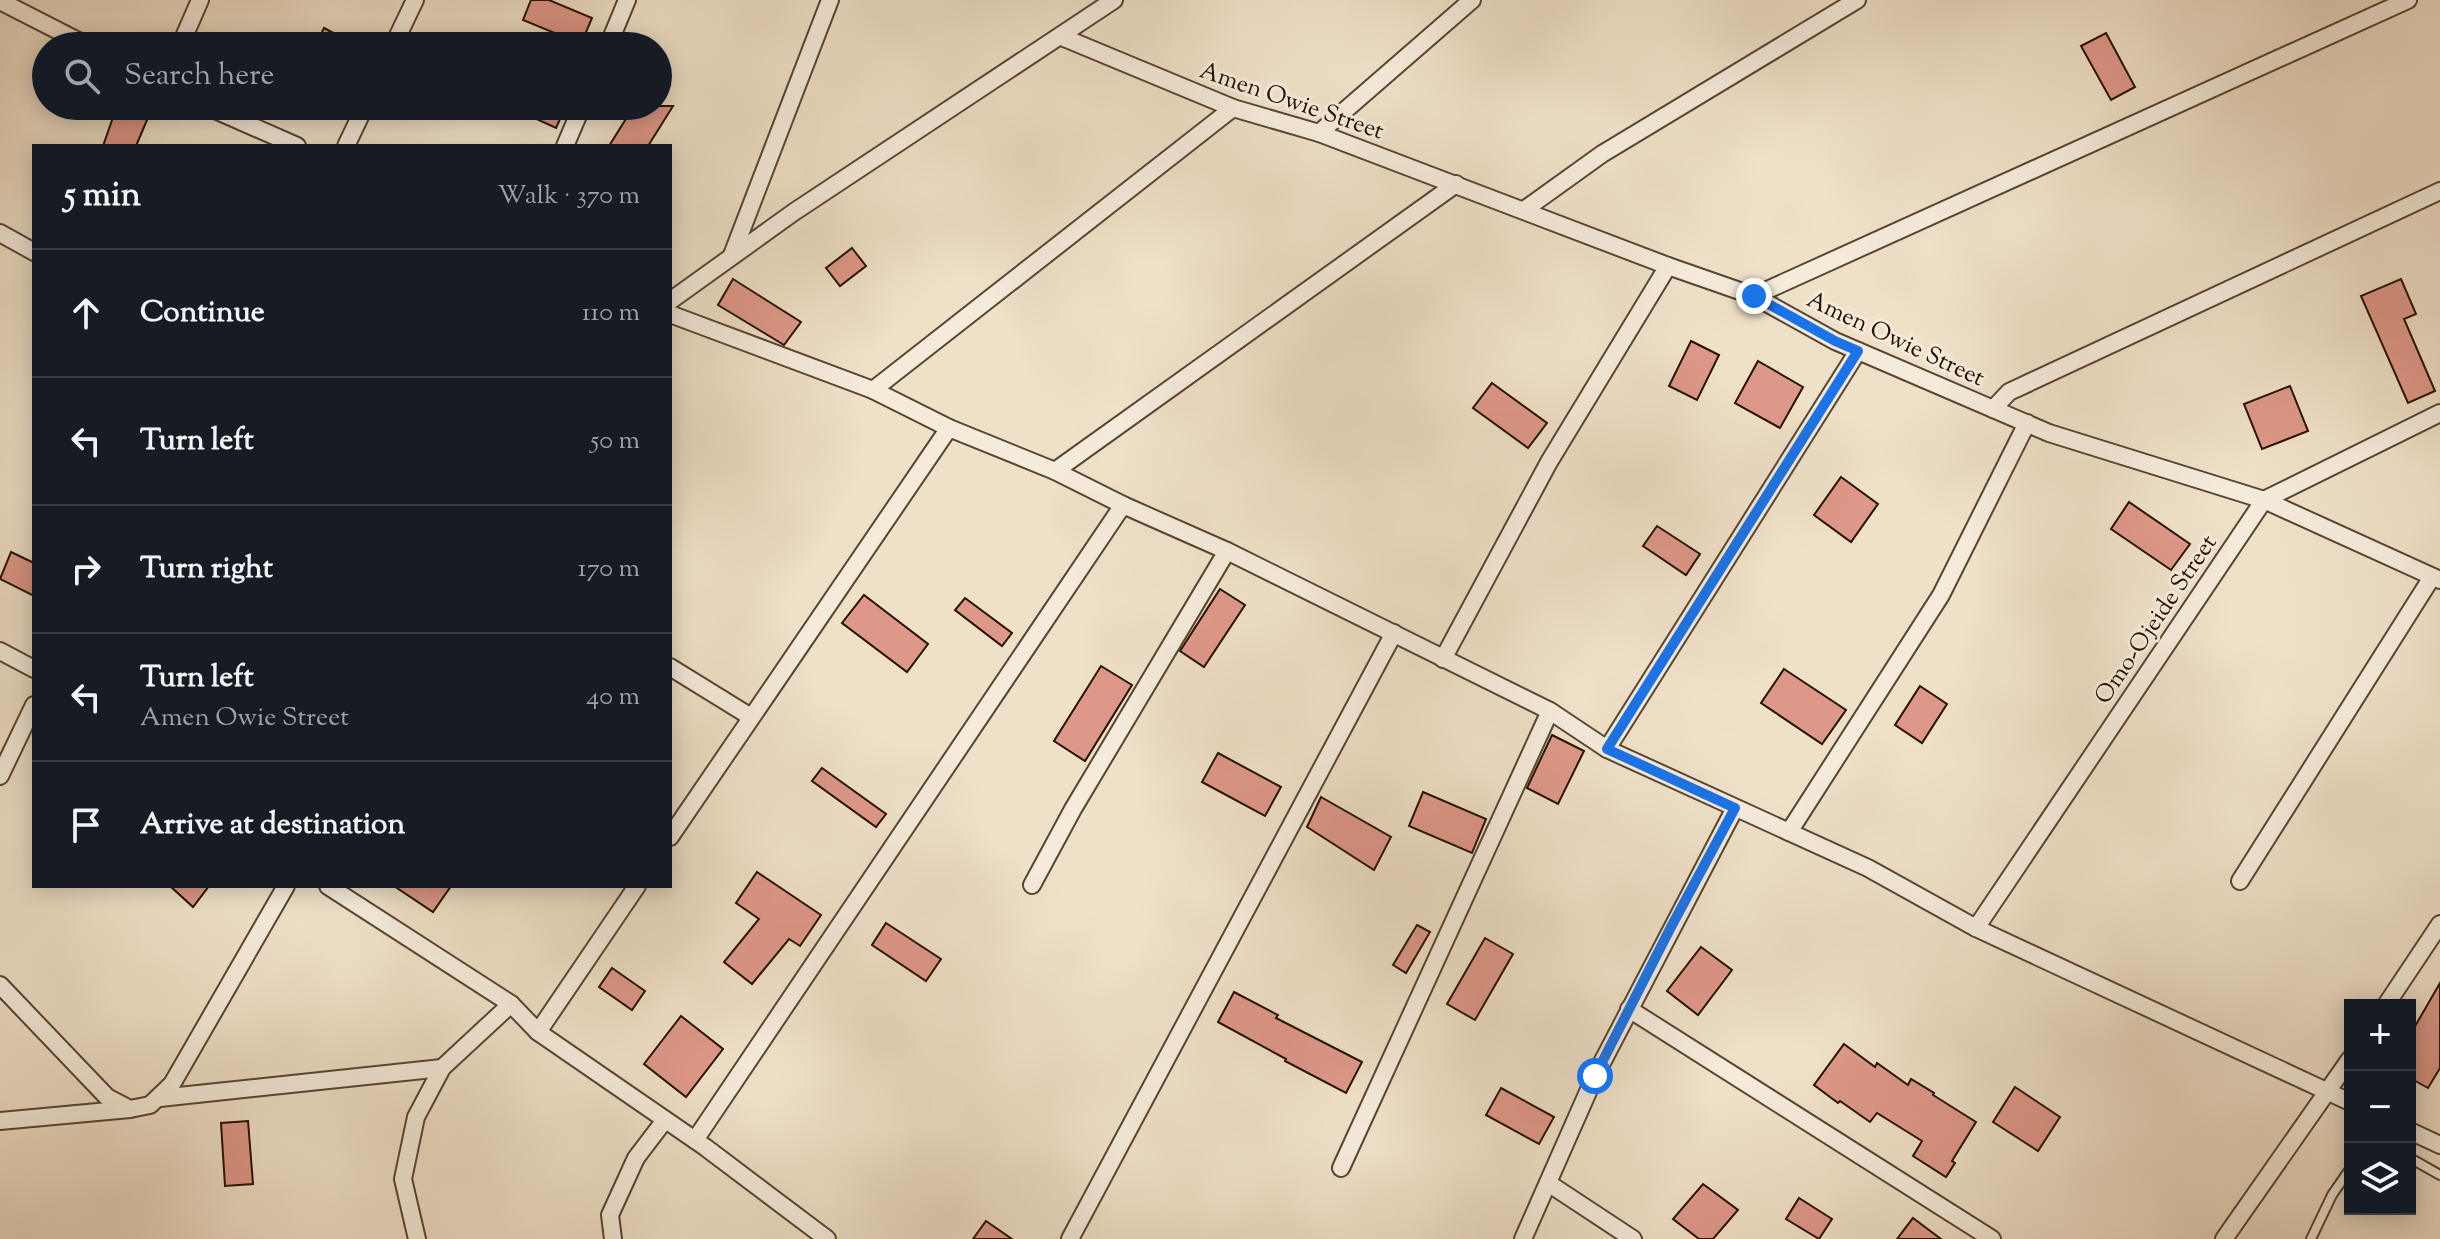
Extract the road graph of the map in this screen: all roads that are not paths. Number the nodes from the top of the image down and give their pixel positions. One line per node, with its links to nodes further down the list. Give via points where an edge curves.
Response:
1 (200, 0): 11 (street)
2 (415, 0): 12 (street)
3 (627, 0): 13 (street)
4 (830, 0): 28 (street)
5 (1114, 0): 14 (street)
6 (1472, 0): 19 (street)
7 (1857, 0): 25 (street, via 1602,154)
8 (2408, 0): 30 (street)
9 (0, 1): 10 (street)
10 (61, 32)
11 (186, 32)
12 (400, 32)
13 (614, 32)
14 (1062, 37): 15 (street, Amen Owie Street); 28 (street)
15 (1233, 108): 19 (street, Amen Owie Street); 34 (street)
16 (237, 120): 20 (street)
17 (358, 120): 21 (street)
18 (576, 120): 22 (street)
19 (1319, 133): 23 (street, Amen Owie Street)
20 (291, 144)
21 (347, 144)
22 (566, 144)
23 (1456, 184): 25 (street, Amen Owie Street); 39 (street)
24 (2440, 191): 35 (street, via 2009,392)
25 (1524, 210): 29 (street, Amen Owie Street)
26 (0, 233): 27 (street)
27 (32, 251)
28 (731, 257): 31 (street)
29 (1668, 266): 30 (street, Amen Owie Street); 46 (street, via 1549,462)
30 (1754, 296): 33 (street, Amen Owie Street)
31 (672, 300)
32 (672, 315): 34 (street)
33 (1858, 351): 35 (street, Amen Owie Street); 52 (street)
34 (873, 390): 38 (street)
35 (1993, 409): 37 (street, Amen Owie Street)
36 (2440, 413): 40 (street, Omo-Ojeide Street)
37 (2027, 423): 40 (street, Amen Owie Street); 55 (street, via 1941,595)
38 (949, 428): 39 (street); 51 (street)
39 (1055, 471): 41 (street)
40 (2264, 500): 43 (street, Amen Owie Street); 63 (street, Omo-Ojeide Street)
41 (1123, 505): 42 (street); 78 (street)
42 (1227, 551): 44 (street); 58 (street)
43 (2436, 578): 57 (street)
44 (1394, 633): 46 (street); 88 (street)
45 (0, 651): 47 (street)
46 (1443, 659): 50 (street)
47 (32, 668)
48 (672, 668): 51 (street)
49 (32, 709): 53 (street)
50 (1550, 711): 52 (street); 81 (street)
51 (751, 717): 56 (street)
52 (1607, 749): 54 (street)
53 (0, 776)
54 (1735, 808): 55 (street); 67 (street)
55 (1789, 832): 63 (street, via 1868,868)
56 (672, 834)
57 (2240, 881)
58 (1032, 885)
59 (285, 888): 72 (street)
60 (331, 888): 66 (street)
61 (636, 888): 68 (street)
62 (2440, 924): 65 (street)
63 (1976, 928): 71 (street)
64 (0, 985): 74 (street, via 107,1097)
65 (2390, 999)
66 (511, 1004): 68 (street); 69 (street)
67 (1629, 1009): 84 (street); 91 (street)
68 (538, 1032): 75 (street)
69 (442, 1068): 72 (street); 85 (street, via 416,1117 403,1179)
70 (2344, 1068): 71 (street)
71 (2328, 1092): 73 (street); 92 (street)
72 (160, 1098): 74 (street)
73 (2344, 1099)
74 (130, 1109): 76 (street)
75 (665, 1120): 78 (street); 86 (street, via 636,1158 610,1215)
76 (0, 1121)
77 (2416, 1134): 79 (street)
78 (695, 1140): 87 (street)
79 (2440, 1145)
80 (2416, 1161): 82 (lane)
81 (1341, 1168)
82 (2440, 1175)
83 (2344, 1178): 93 (lane)
84 (1548, 1183): 89 (street); 90 (street)
85 (417, 1239)
86 (613, 1239)
87 (827, 1239)
88 (1070, 1239)
89 (1523, 1239)
90 (1633, 1239)
91 (1992, 1239)
92 (2224, 1239)
93 (2311, 1239)

